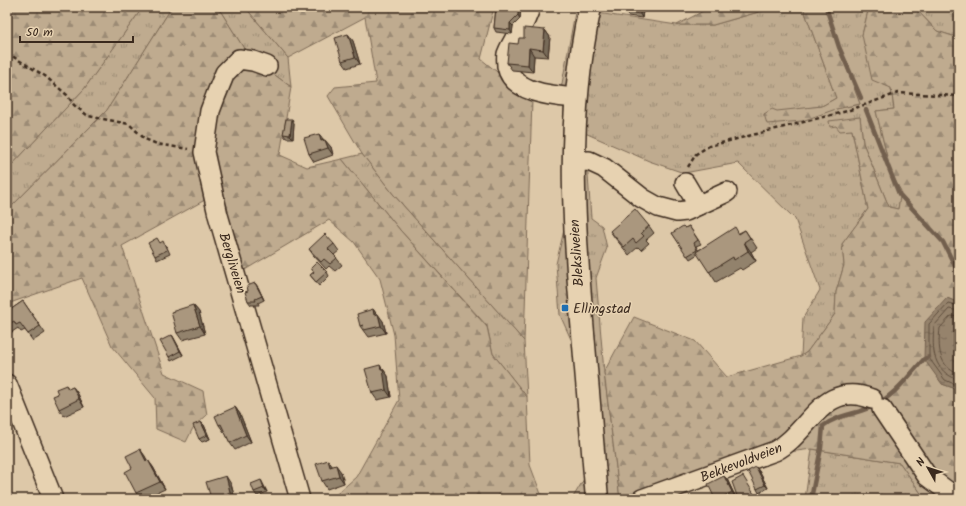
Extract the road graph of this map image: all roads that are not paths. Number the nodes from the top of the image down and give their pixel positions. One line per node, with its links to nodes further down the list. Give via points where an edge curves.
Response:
1 (530, 7): 4 (street, via 507,54 510,77 528,88)
2 (590, 7): 4 (main road, Bleksliveien, via 578,65)
3 (266, 66): 11 (street, Bergliveien, via 239,59 225,73 210,112 204,152 218,215)
4 (575, 98): 5 (main road, Bleksliveien)
5 (572, 162): 8 (street, via 589,161 604,168 642,198 658,207 677,212); 12 (main road, Bleksliveien, via 576,264)
6 (685, 183): 8 (street)
7 (727, 192): 8 (street)
8 (698, 205)
9 (7, 384): 10 (street)
10 (53, 499)
11 (300, 499)
12 (597, 499)
13 (642, 499): 14 (street, Bekkevoldveien, via 775,451 791,441 815,412 828,401 852,395 877,404 928,476)
14 (958, 499)

